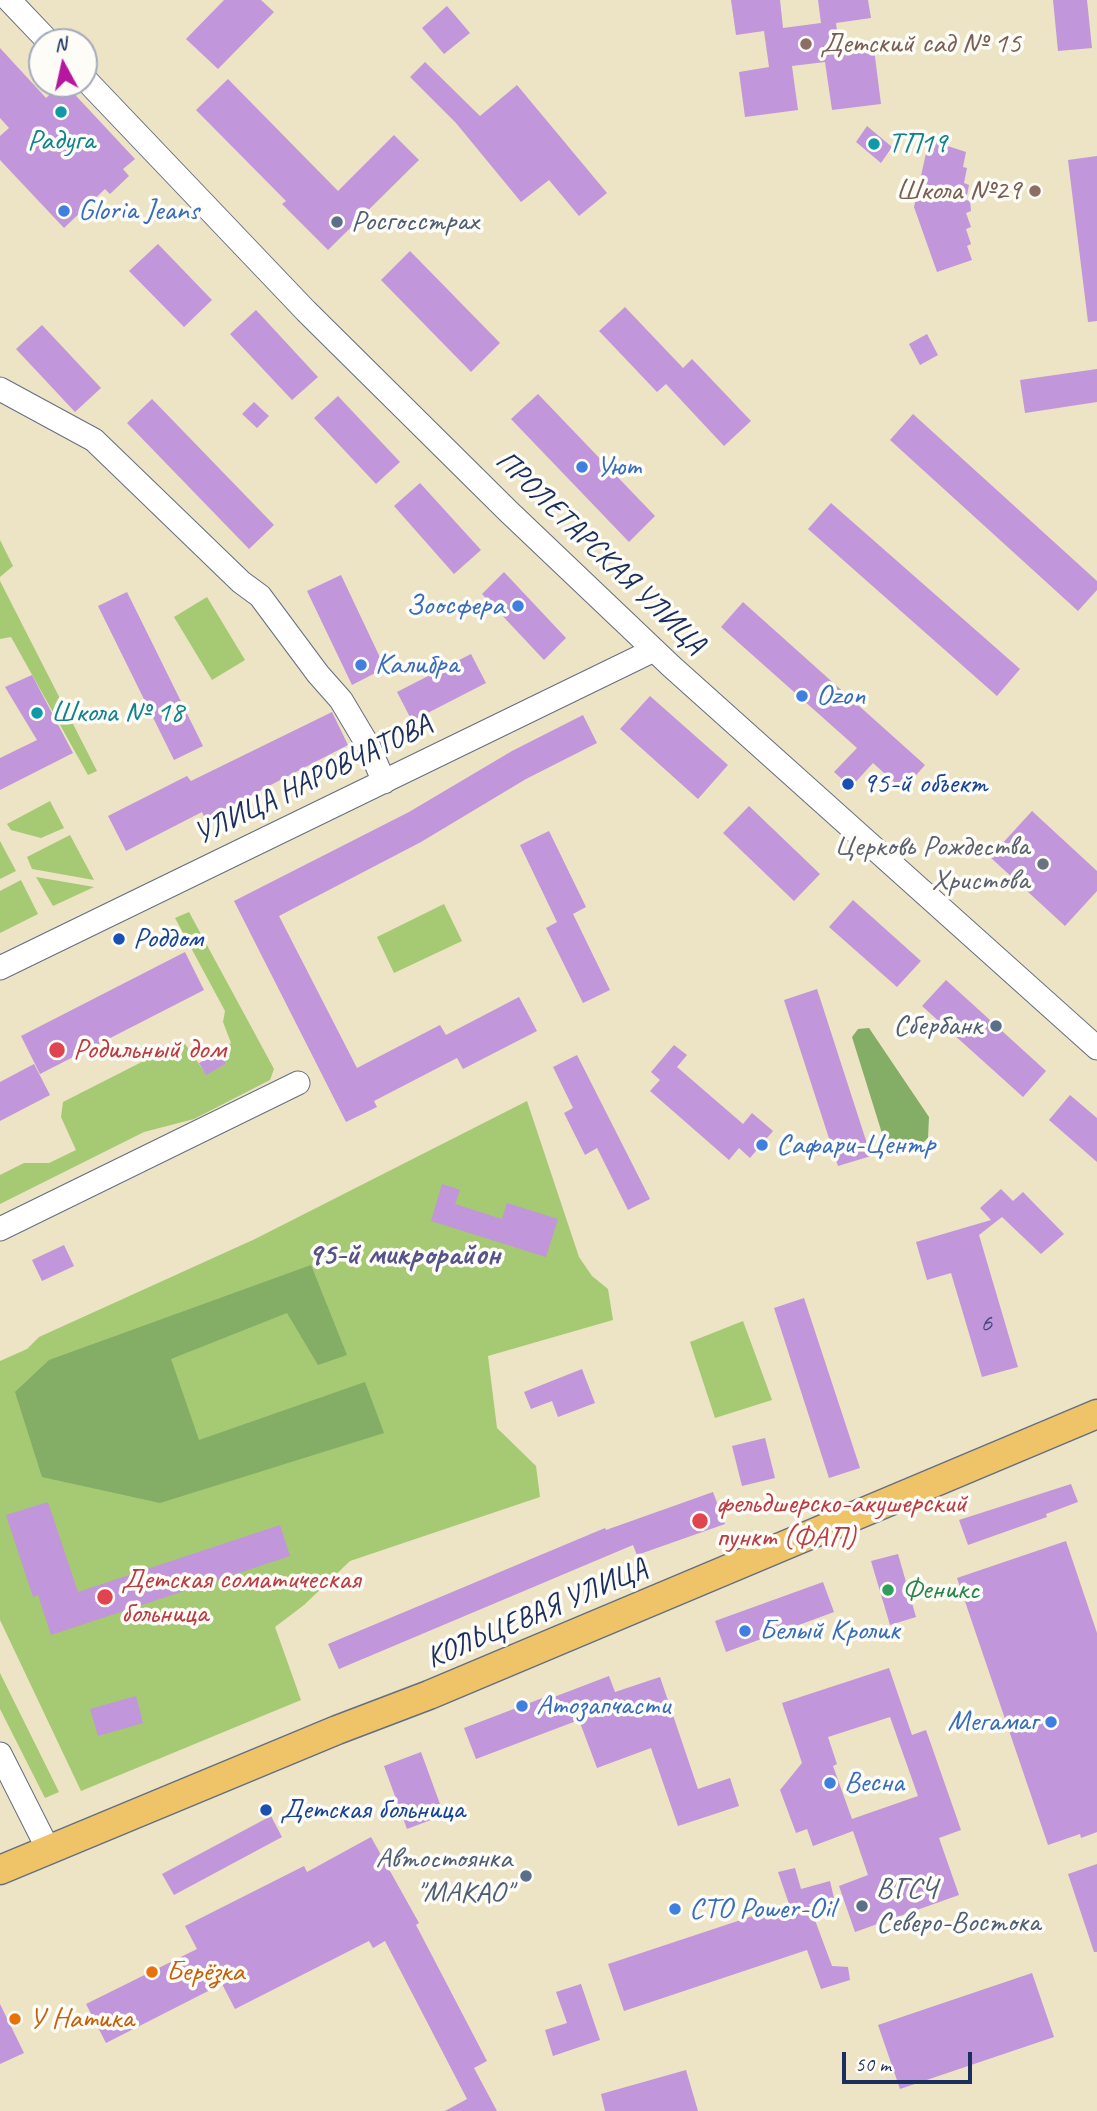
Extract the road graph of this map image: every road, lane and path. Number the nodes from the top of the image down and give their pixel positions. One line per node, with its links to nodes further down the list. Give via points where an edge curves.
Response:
1 (9, 0): 2 (street)
2 (36, 28)
3 (98, 93): 5 (street, ПРОЛЕТАРСКАЯ УЛИЦА, via 306,311)
4 (0, 389): 6 (street, via 93,440 260,596 341,700)
5 (654, 650): 6 (street, УЛИЦА НАРОВЧАТОВА); 8 (street, ПРОЛЕТАРСКАЯ УЛИЦА)
6 (384, 782): 7 (street, УЛИЦА НАРОВЧАТОВА)
7 (0, 968)
8 (1097, 1048)
9 (298, 1083): 10 (street)
10 (0, 1229)
11 (1097, 1414): 13 (main road, КОЛЬЦЕВАЯ УЛИЦА)
12 (0, 1754): 13 (street)
13 (48, 1850): 14 (main road, КОЛЬЦЕВАЯ УЛИЦА)
14 (0, 1870)

